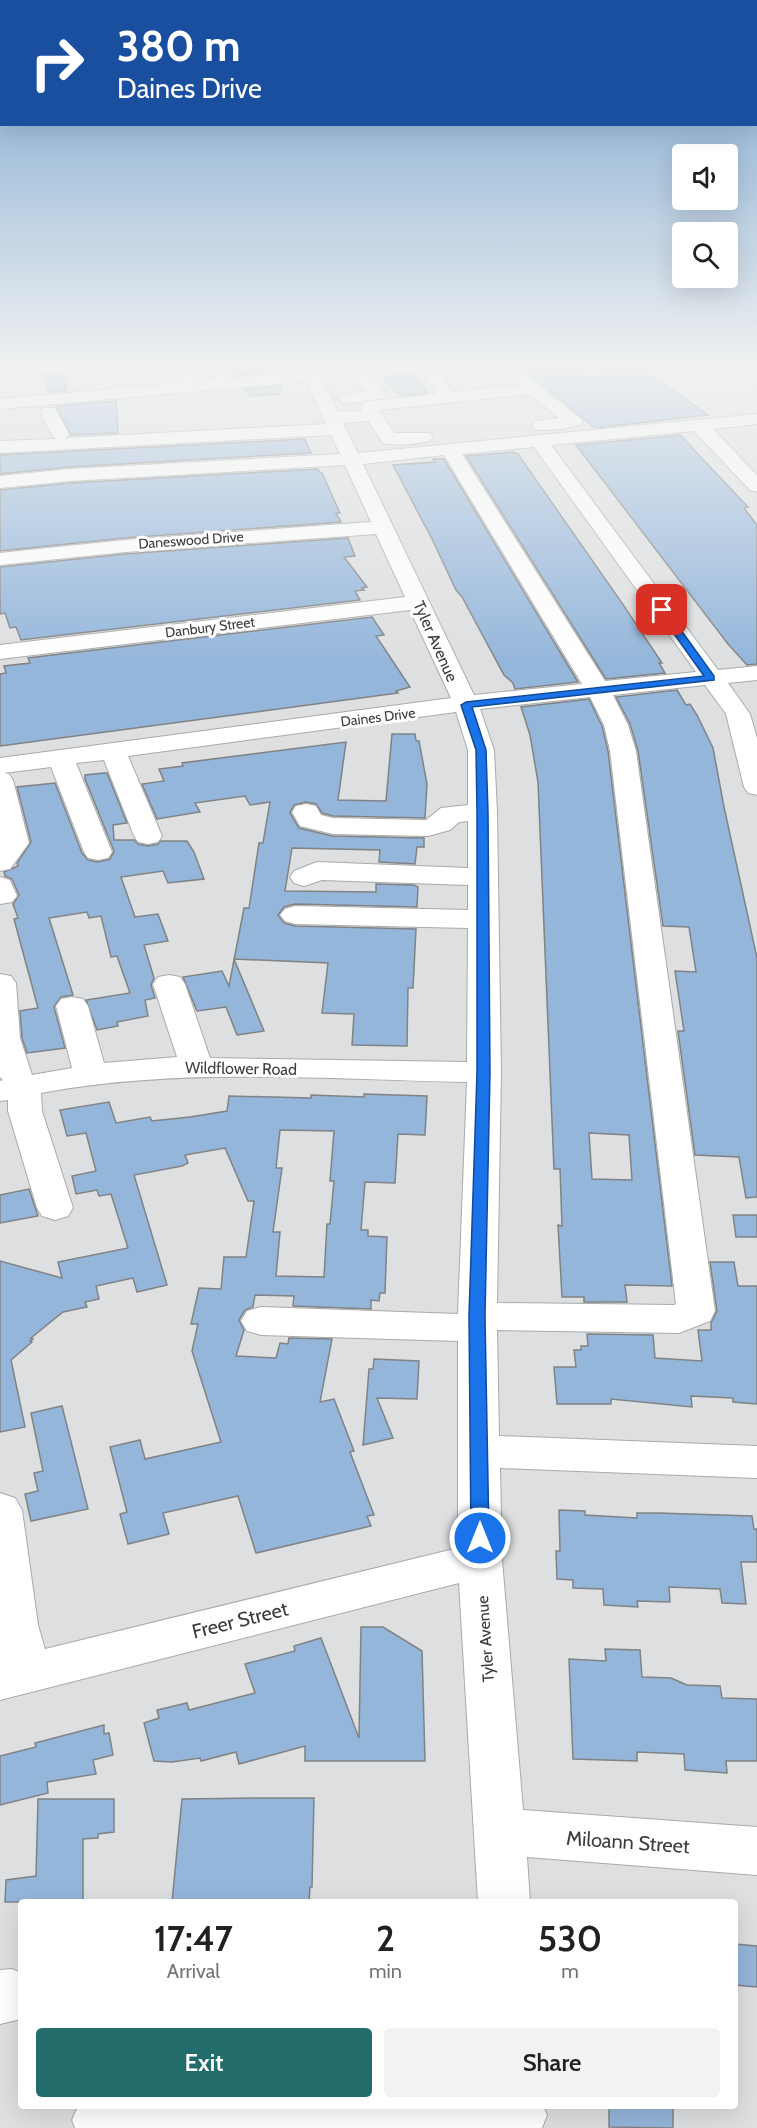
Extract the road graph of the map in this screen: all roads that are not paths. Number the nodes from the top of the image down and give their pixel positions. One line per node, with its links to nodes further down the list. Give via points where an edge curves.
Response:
1 (103, 465): 6 (street, via 70,475)
2 (354, 465): 8 (street, Tyler Avenue)
3 (459, 465): 14 (street)
4 (557, 465): 13 (street)
5 (737, 465): 7 (street)
6 (0, 482)
7 (757, 486)
8 (382, 527): 9 (street, Daneswood Drive); 10 (street, Tyler Avenue)
9 (0, 559)
10 (419, 602): 11 (street, Danbury Street); 15 (street, Tyler Avenue)
11 (0, 652)
12 (757, 673): 13 (street, Daines Drive)
13 (711, 678): 14 (street, Daines Drive); 20 (street, via 738,714)
14 (598, 690): 15 (street, Daines Drive); 39 (street, via 616,724 623,750 696,1311 679,1319)
15 (466, 705): 16 (street, Daines Drive); 22 (street, Tyler Avenue, via 481,750)
16 (113, 751): 17 (street, Daines Drive); 23 (street)
17 (61, 758): 18 (street, Daines Drive); 24 (street)
18 (0, 766)
19 (0, 780): 25 (street, via 15,843)
20 (757, 787)
21 (306, 812): 22 (street, via 310,820 333,826 428,828 451,814)
22 (483, 812): 27 (street, Tyler Avenue)
23 (148, 836)
24 (98, 852)
25 (0, 863)
26 (304, 877): 27 (street, via 317,871)
27 (482, 877): 29 (street, Tyler Avenue)
28 (295, 915): 29 (street)
29 (482, 919): 34 (street, Tyler Avenue)
30 (0, 983): 36 (street, via 7,1059 14,1075)
31 (169, 984): 33 (street)
32 (72, 1006): 35 (street)
33 (197, 1066): 34 (street, Wildflower Road); 35 (street, Wildflower Road)
34 (484, 1072): 39 (street, Tyler Avenue)
35 (91, 1075): 36 (street, Wildflower Road)
36 (12, 1089): 37 (street, via 25,1112)
37 (55, 1208)
38 (261, 1322): 39 (street)
39 (477, 1322): 40 (street, Tyler Avenue)
40 (480, 1451): 41 (street); 43 (street, Tyler Avenue)
41 (757, 1462)
42 (0, 1510): 44 (street, via 15,1625)
43 (480, 1560): 44 (street, Freer Street); 45 (street, Tyler Avenue)
44 (14, 1677)
45 (499, 1832): 46 (street, Miloann Street); 47 (street, Tyler Avenue)
46 (757, 1851)
47 (504, 1899)
48 (518, 2116): 49 (street)
49 (101, 2120)

